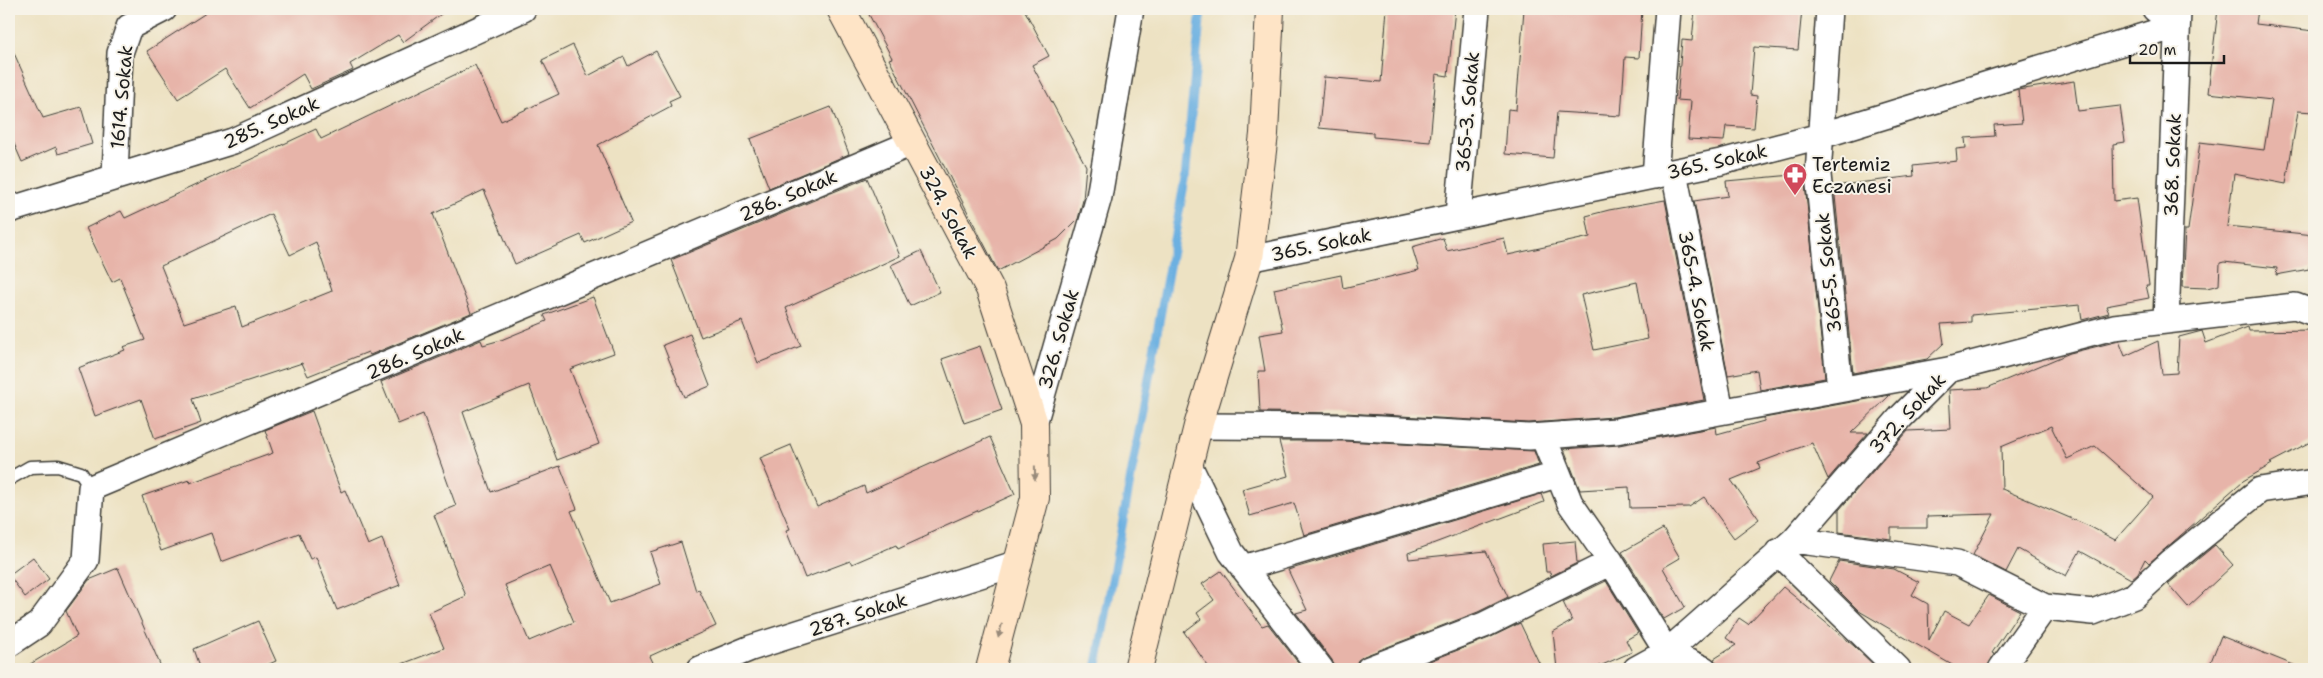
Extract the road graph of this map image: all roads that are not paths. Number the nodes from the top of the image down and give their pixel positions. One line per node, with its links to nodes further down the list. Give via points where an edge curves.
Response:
1 (523, 9): 14 (street, 285. Sokak, via 233,141)
2 (841, 9): 12 (street, 324. Sokak)
3 (1131, 9): 23 (street, 326. Sokak, via 1099,197)
4 (1270, 9): 17 (street, via 1264,134)
5 (1477, 9): 16 (street, 365-3. Sokak)
6 (1668, 9): 13 (street, 365-4. Sokak)
7 (1829, 9): 11 (street, 365-5. Sokak)
8 (2155, 9): 10 (street)
9 (155, 11): 14 (street, 1614. Sokak, via 129,27 120,53)
10 (2177, 17): 11 (street, 365. Sokak); 19 (street, 368. Sokak)
11 (1820, 136): 13 (street, 365. Sokak); 21 (street, 365-5. Sokak, via 1818,175)
12 (912, 142): 23 (street, 324. Sokak, via 990,289); 30 (street, 286. Sokak)
13 (1664, 174): 16 (street, 365. Sokak); 22 (street, 365-4. Sokak)
14 (115, 176): 15 (street, 285. Sokak)
15 (9, 210)
16 (1458, 215): 17 (street, 365. Sokak)
17 (1249, 259): 24 (street)
18 (2314, 313): 19 (street, 372. Sokak, via 2295,306)
19 (2166, 321): 20 (street, 372. Sokak, via 2114,327)
20 (1948, 370): 21 (street); 31 (street, 372. Sokak, via 1901,417)
21 (1840, 388): 22 (street)
22 (1721, 411): 25 (street, via 1616,431)
23 (1034, 424): 33 (street, 326. Sokak, one-way to 33, via 1035,498)
24 (1198, 426): 25 (street); 26 (street)
25 (1543, 436): 27 (street)
26 (1189, 465): 34 (street, via 1231,552); 40 (street)
27 (1558, 473): 32 (street, via 1570,503); 34 (street)
28 (9, 479): 30 (lane, via 30,467 58,466 82,473)
29 (2314, 482): 35 (street, via 2260,490 2170,562 2134,596 2093,612)
30 (91, 488): 36 (street, via 86,560 39,624)
31 (1786, 546): 35 (street, via 1957,563); 37 (street, 372. Sokak); 45 (street)
32 (1611, 562): 37 (street); 42 (street, via 1484,625)
33 (1018, 563): 38 (street, 287. Sokak, via 751,648); 39 (street, 326. Sokak, one-way to 39)
34 (1243, 568): 41 (street)
35 (2045, 606): 46 (street)
36 (9, 644)
37 (1666, 652): 43 (street, 372. Sokak); 44 (street)
38 (700, 669)
39 (990, 669)
40 (1138, 669)
41 (1321, 669)
42 (1369, 669)
43 (1636, 669)
44 (1704, 669)
45 (1898, 669)
46 (2001, 669)

